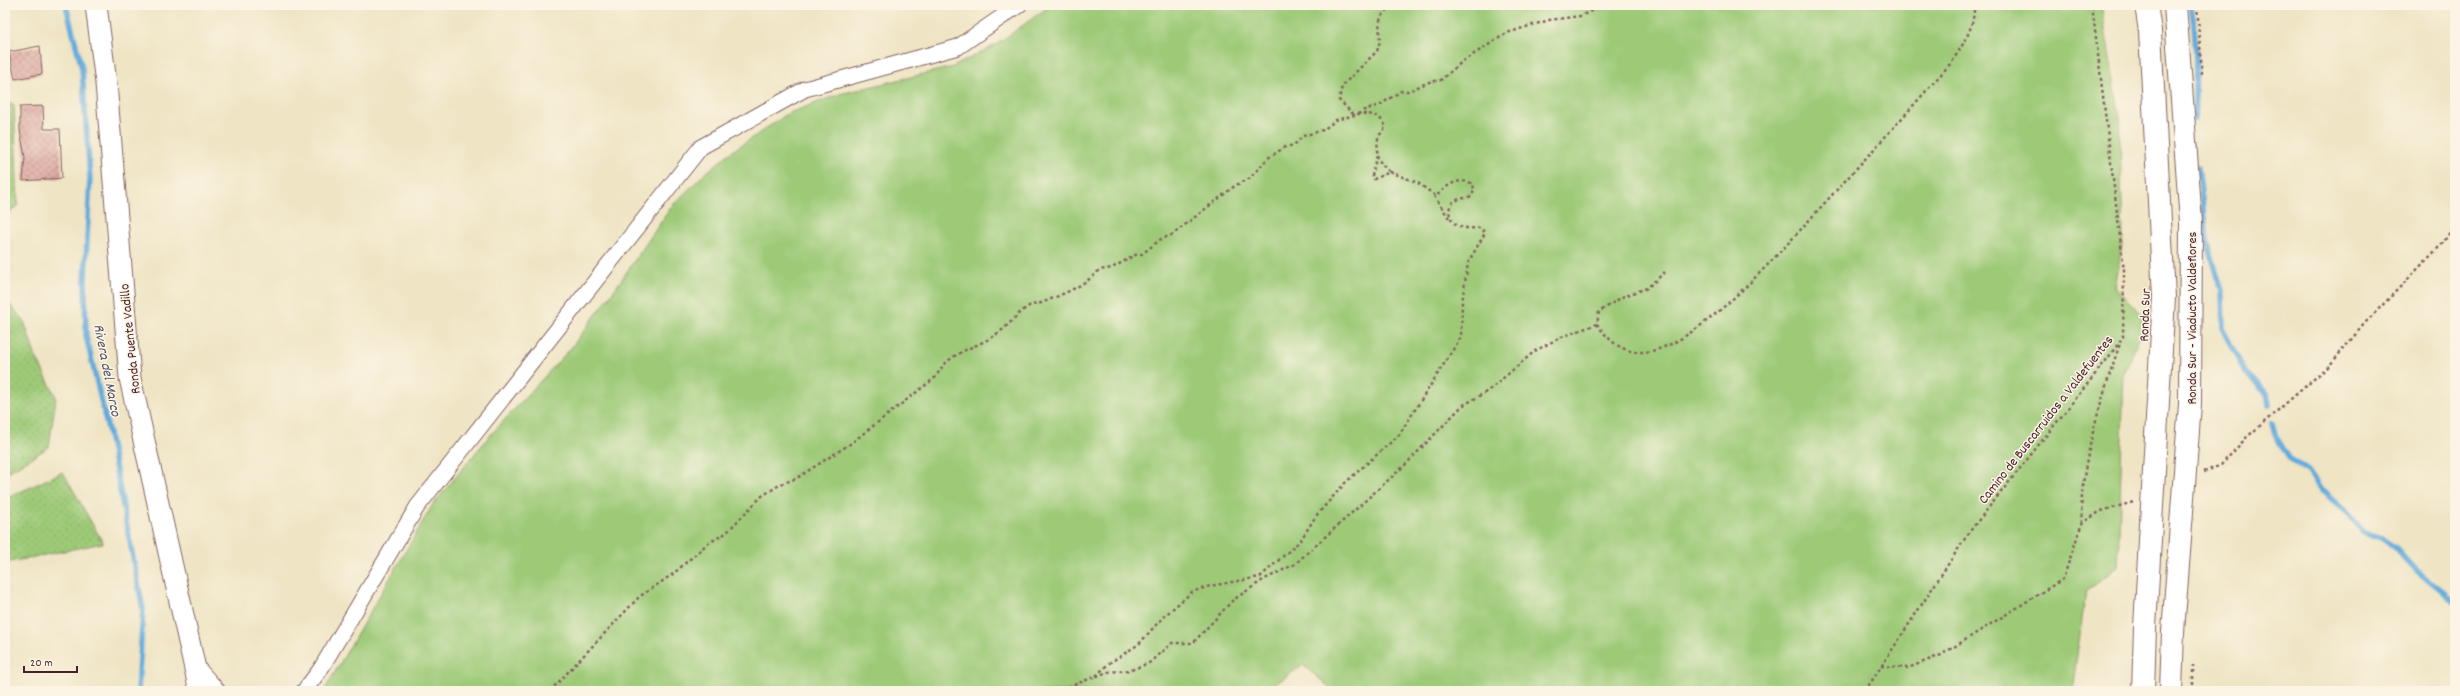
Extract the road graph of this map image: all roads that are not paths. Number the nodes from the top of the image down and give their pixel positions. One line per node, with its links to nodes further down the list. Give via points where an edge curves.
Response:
1 (96, 5): 5 (main road, Ronda Puente Vadillo, via 106,84 130,378)
2 (1019, 5): 8 (street, via 958,47 805,89 702,147 417,507 320,670)
3 (2146, 5): 9 (highway, Ronda Sur - Viaducto Valdeflores, bridge, via 2150,30 2164,297)
4 (2175, 5): 10 (highway, Ronda Sur - Viaducto Valdeflores, bridge, via 2191,238 2190,404)
5 (191, 660): 6 (main road, Ronda Puente Vadillo); 7 (street)
6 (200, 691)
7 (218, 691)
8 (304, 691)
9 (2143, 691)
10 (2171, 691)

